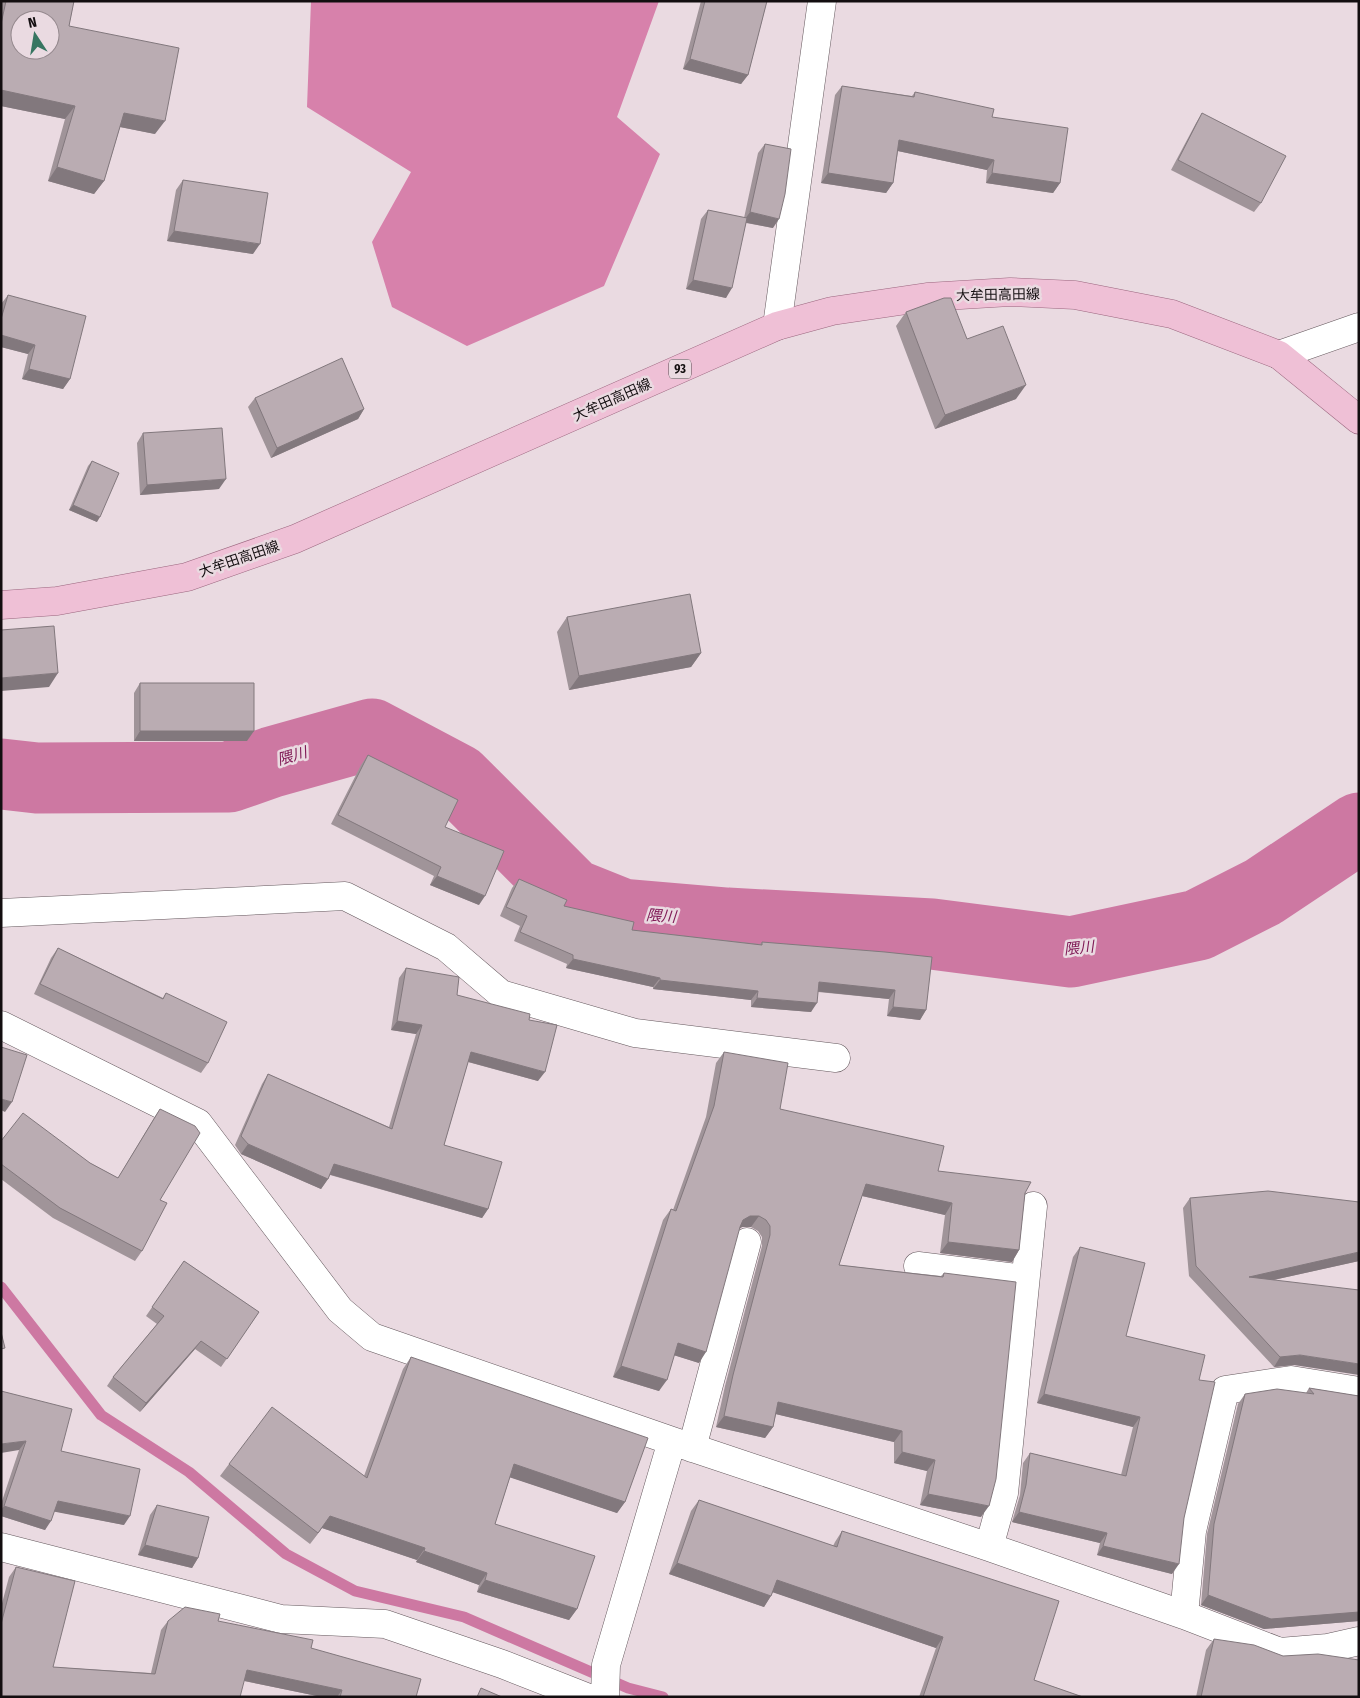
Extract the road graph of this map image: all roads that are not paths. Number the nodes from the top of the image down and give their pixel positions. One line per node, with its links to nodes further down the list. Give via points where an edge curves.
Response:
1 (822, 1): 2 (street)
2 (777, 326): 4 (main road, 大牟田高田線 / 93, via 832,311 927,297 1010,292 1075,295 1172,314); 6 (main road, 大牟田高田線 / 93, via 295,539 187,577 57,601)
3 (1359, 327): 4 (street)
4 (1279, 355): 5 (main road, 大牟田高田線 / 93)
5 (1359, 420)
6 (1, 605)
7 (1, 913): 9 (street, via 345,896 446,947 501,994 635,1033)
8 (1, 1025): 15 (street, via 198,1123 340,1310 372,1337)
9 (836, 1058)
10 (1033, 1206): 13 (street)
11 (747, 1242): 15 (street)
12 (918, 1266): 13 (street)
13 (1025, 1278): 17 (street, via 1004,1493)
14 (1359, 1391): 18 (street, via 1291,1380 1224,1390 1192,1531)
15 (682, 1444): 17 (street); 20 (street)
16 (1, 1547): 20 (street, via 281,1619 385,1624 502,1664)
17 (989, 1547): 18 (street)
18 (1184, 1615): 19 (street, via 1280,1652 1328,1648)
19 (1359, 1641)
20 (601, 1687)

